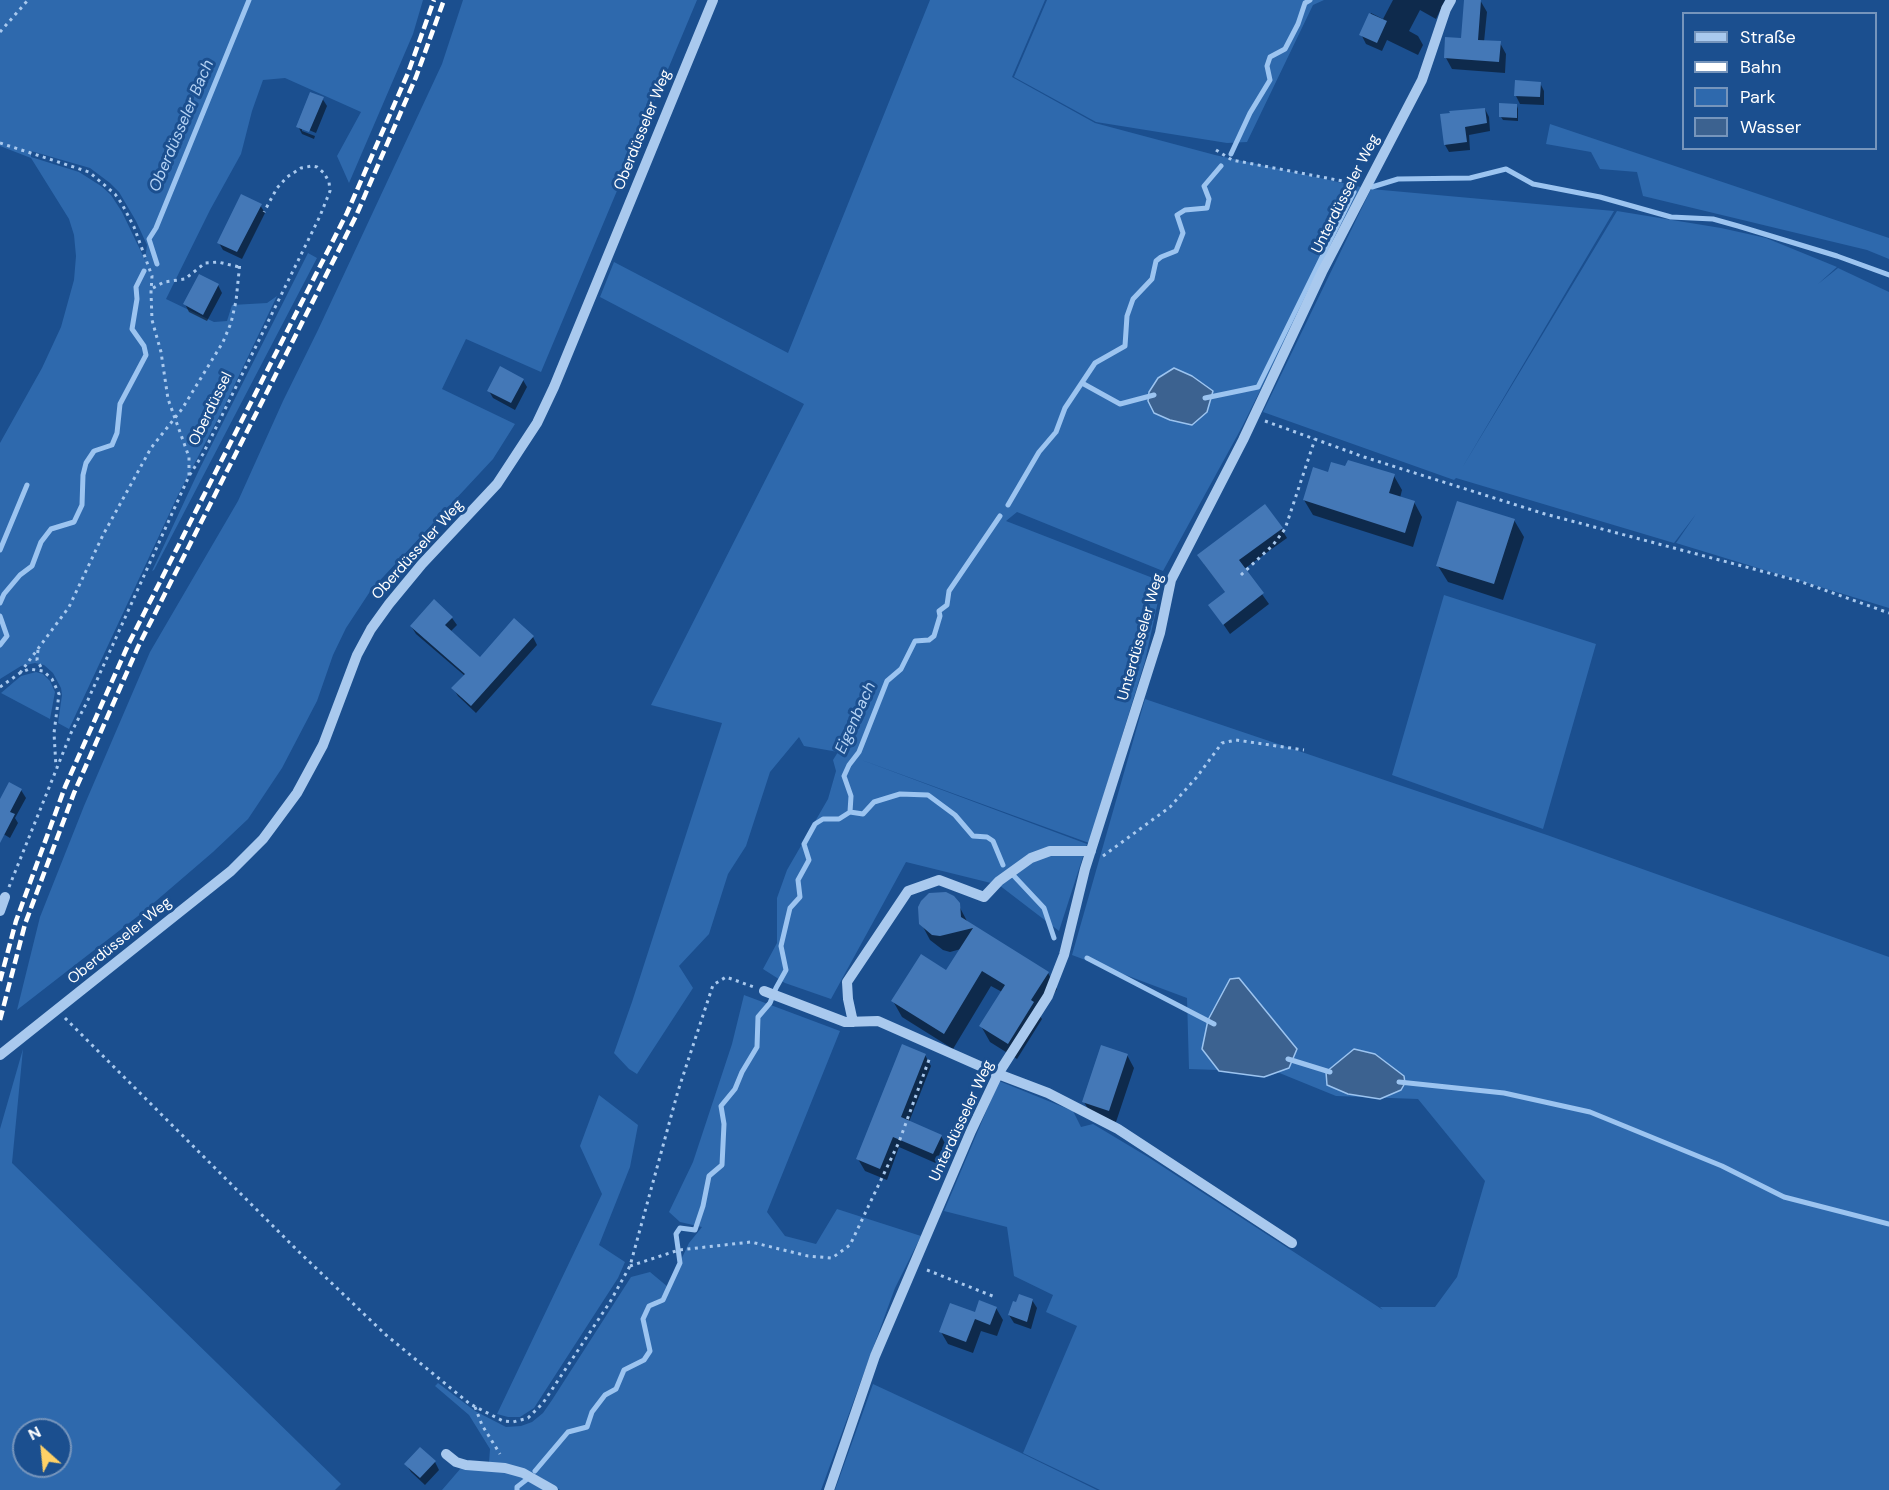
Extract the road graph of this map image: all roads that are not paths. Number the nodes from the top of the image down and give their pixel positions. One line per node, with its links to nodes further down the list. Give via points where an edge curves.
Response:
1 (713, 0): 8 (street, Oberdüsseler Weg, via 554,387 524,446 490,493 422,564 380,616 360,649 329,729 297,793 272,828 231,871)
2 (1451, 0): 3 (street, Unterdüsseler Weg, via 1422,80 1322,272 1171,580 1160,633)
3 (1091, 851): 7 (street, via 1050,851 1031,858 984,897 939,880 908,891 847,982); 9 (street, Unterdüsseler Weg, via 1064,955 1048,996)
4 (5, 897): 5 (street)
5 (0, 911)
6 (764, 991): 7 (street)
7 (853, 1022): 9 (street, via 878,1021)
8 (0, 1055)
9 (998, 1074): 10 (street, via 1048,1093 1118,1130); 13 (street, Unterdüsseler Weg, via 875,1356)
10 (1292, 1243)
11 (446, 1454): 12 (street, via 461,1464 524,1473)
12 (553, 1490)
13 (829, 1490)

